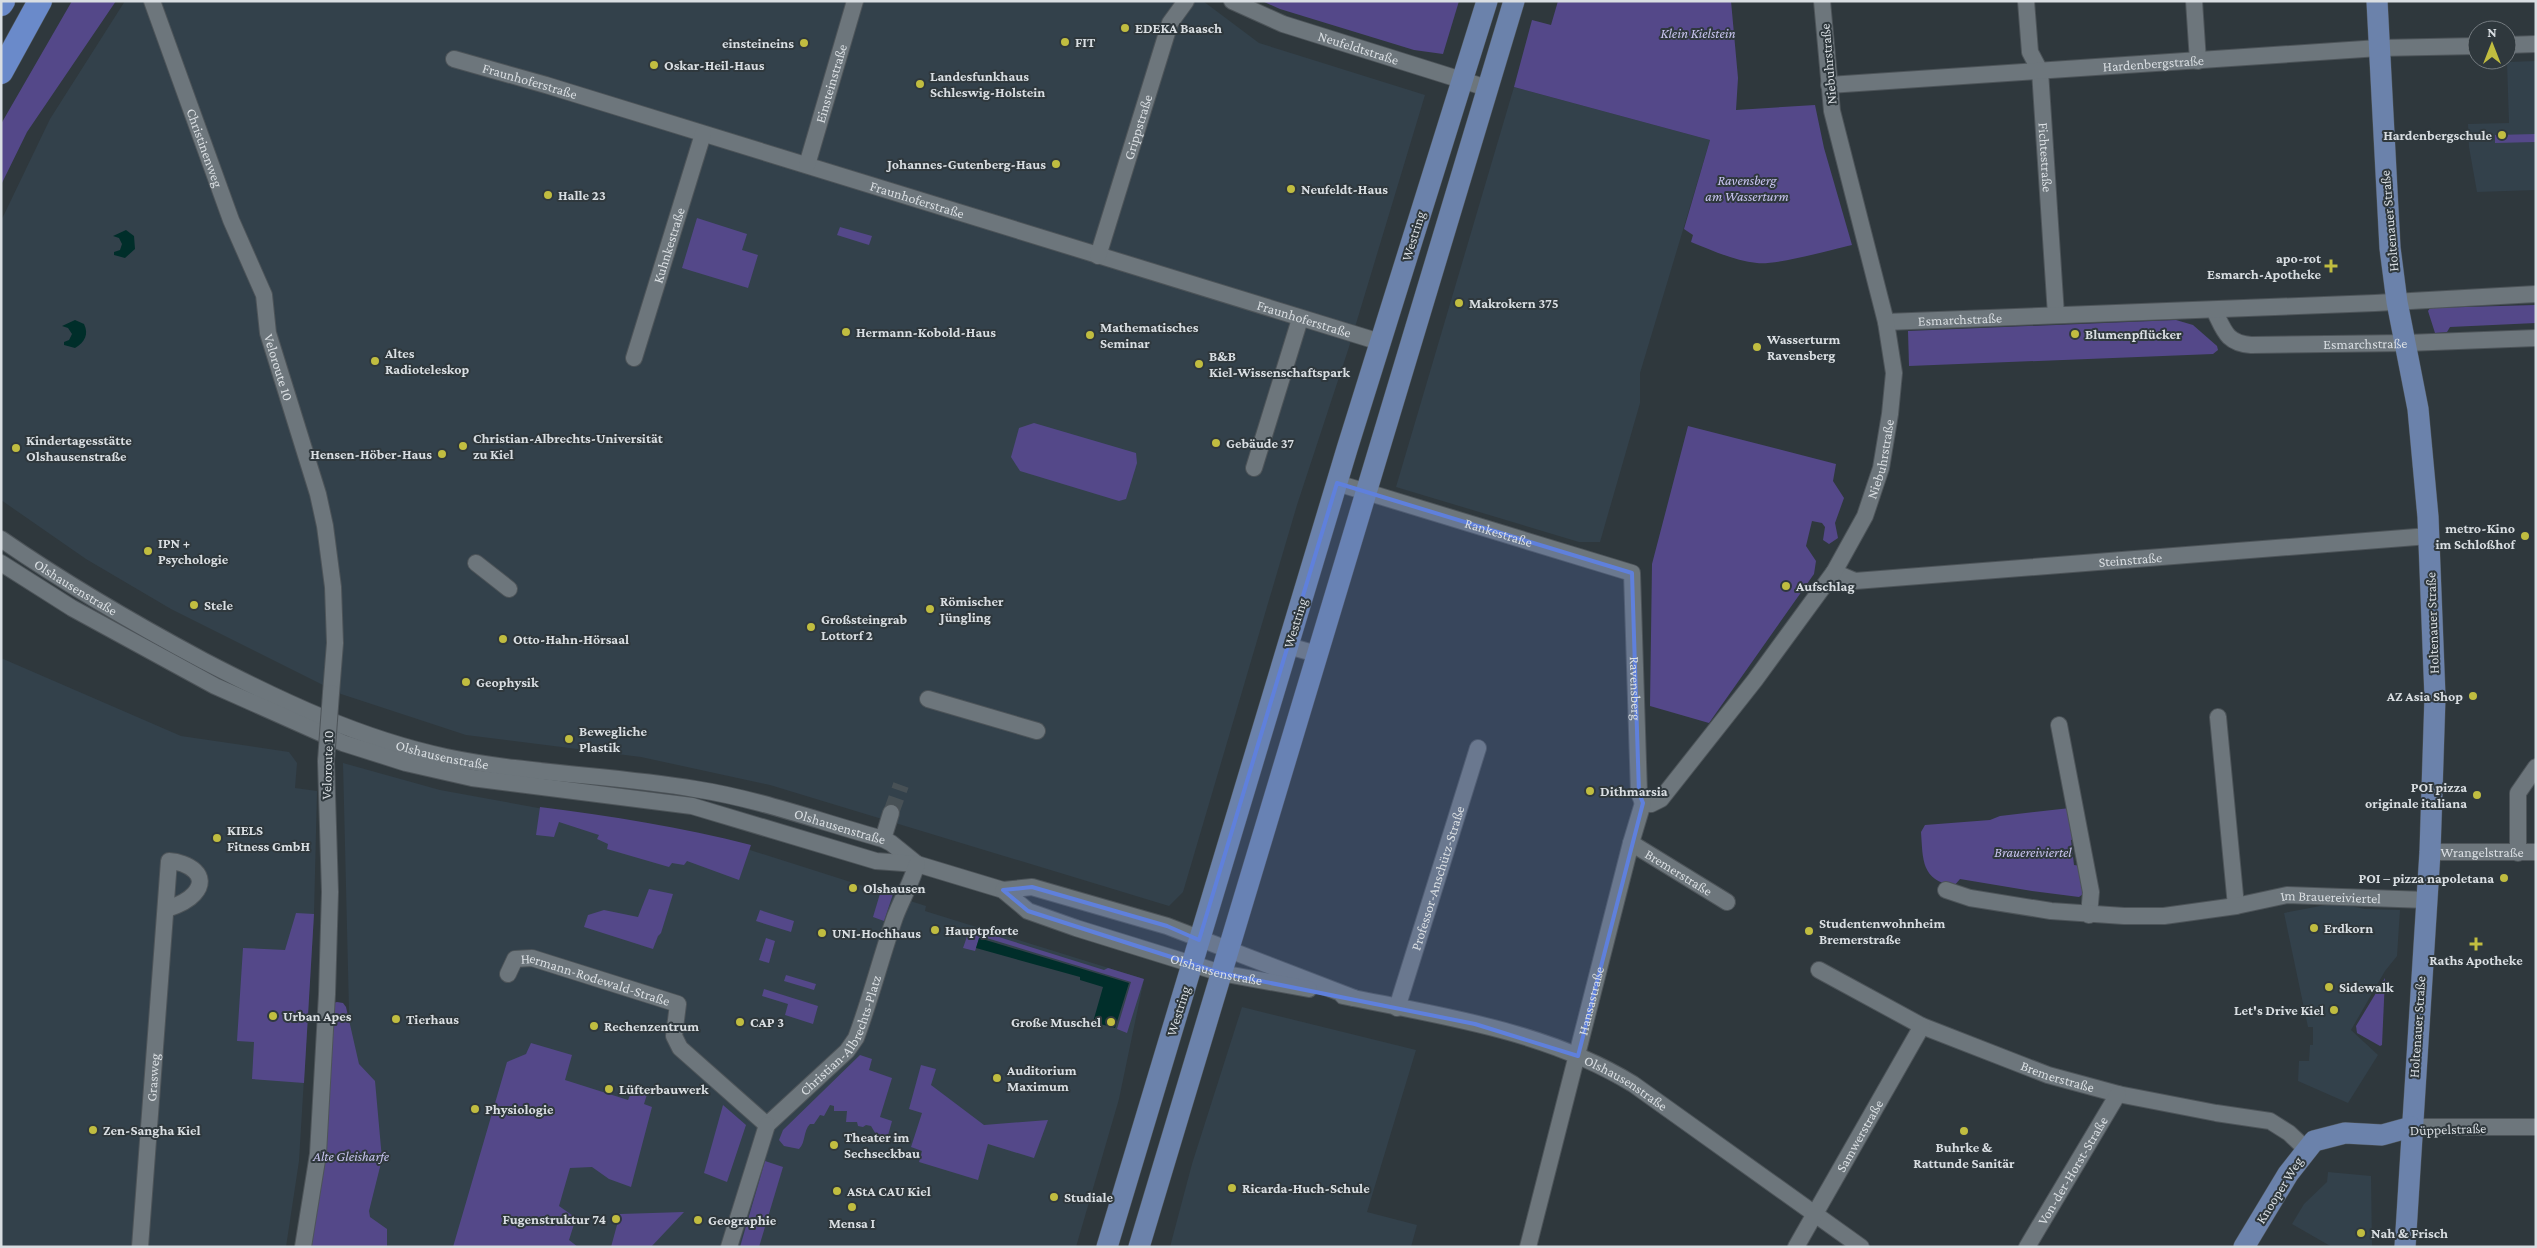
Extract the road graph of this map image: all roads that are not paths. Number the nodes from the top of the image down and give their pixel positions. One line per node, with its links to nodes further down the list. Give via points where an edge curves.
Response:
1 (40, 1): 19 (highway)
2 (152, 1): 26 (street, Christinenweg, via 231,220)
3 (855, 1): 24 (street, Einsteinstraße)
4 (1186, 1): 25 (street, Grippstraße, via 1170,23)
5 (1232, 1): 20 (street, Neufeldtstraße, via 1283,24)
6 (1487, 1): 20 (main road, Westring)
7 (1514, 1): 22 (main road, Westring)
8 (1822, 1): 21 (street, Niebuhrstraße)
9 (2026, 1): 18 (street, Fichtestraße, via 2030,52)
10 (2194, 1): 17 (street)
11 (2377, 1): 15 (main road, Holtenauer Straße)
12 (2536, 44): 13 (street)
13 (2517, 45)
14 (2467, 46): 15 (street, Hardenbergstraße)
15 (2380, 48): 17 (street, Hardenbergstraße); 28 (main road, Holtenauer Straße, via 2390,248)
16 (454, 59): 23 (street, Fraunhoferstraße)
17 (2198, 61): 18 (street, Hardenbergstraße)
18 (2040, 71): 21 (street, Hardenbergstraße); 30 (street, Fichtestraße)
19 (1, 72)
20 (1462, 79): 22 (street, Neufeldtstraße); 34 (main road, Westring)
21 (1829, 85): 32 (street, Niebuhrstraße, via 1832,111)
22 (1487, 88): 39 (main road, Westring)
23 (704, 134): 24 (street, Fraunhoferstraße); 36 (street, Kuhnkestraße)
24 (807, 165): 25 (street, Fraunhoferstraße)
25 (1098, 256): 31 (street, Fraunhoferstraße)
26 (262, 292): 87 (street, Veloroute 10, bridge, via 268,333 312,473 325,526 334,609 335,643 326,761 330,892 327,994 318,1154)
27 (2536, 294): 28 (street, Esmarchstraße)
28 (2398, 302): 29 (street, Esmarchstraße); 35 (main road, Holtenauer Straße)
29 (2214, 310): 30 (street, Esmarchstraße); 35 (street, Esmarchstraße, via 2226,334 2240,344)
30 (2056, 315): 32 (street, Esmarchstraße)
31 (1300, 319): 34 (street, Fraunhoferstraße); 37 (street)
32 (1886, 322): 44 (street, Niebuhrstraße, via 1894,373 1881,468 1865,516)
33 (2536, 338): 35 (street, Esmarchstraße)
34 (1380, 342): 38 (main road, Westring)
35 (2407, 343): 40 (main road, Holtenauer Straße, via 2418,409)
36 (634, 358)
37 (1254, 468)
38 (1337, 483): 39 (street, Rankestraße); 47 (main road, Westring)
39 (1365, 492): 45 (street, Rankestraße); 48 (main road, Westring)
40 (2428, 536): 44 (street, Steinstraße, via 1855,581); 59 (main road, Holtenauer Straße, via 2435,697)
41 (1, 539): 57 (street, Olshausenstraße, via 81,591 190,654 304,710 381,739 445,757 516,769 672,785 728,795)
42 (476, 562): 46 (street)
43 (1, 563): 62 (street, Olshausenstraße, via 72,608 216,686 343,743 406,763 472,778 692,806 876,862)
44 (1834, 572): 55 (street, Niebuhrstraße, via 1660,799)
45 (1632, 573): 55 (street, Ravensberg, via 1639,793)
46 (509, 589)
47 (1288, 646): 48 (street); 70 (main road, Westring)
48 (1317, 654): 71 (main road, Westring)
49 (928, 699): 52 (street)
50 (2218, 716): 67 (street)
51 (2059, 725): 69 (street, via 2091,892)
52 (1037, 731)
53 (1478, 748): 77 (street, Professor-Anschütz-Straße)
54 (2536, 767): 61 (street, via 2518,793)
55 (1643, 804): 58 (street)
56 (891, 813): 57 (street)
57 (883, 840): 62 (street, Olshausenstraße)
58 (1631, 843): 66 (street, Bremerstraße); 79 (street, Hansastraße)
59 (2430, 852): 61 (street, Wrangelstraße); 65 (main road, Holtenauer Straße)
60 (2536, 852): 61 (street, Wrangelstraße)
61 (2518, 853)
62 (917, 864): 63 (street, Olshausenstraße); 81 (street, Christian-Albrechts-Platz, via 891,930 856,1038)
63 (1003, 890): 70 (street, Olshausenstraße, via 1032,887 1167,926); 72 (street, Olshausenstraße, via 1028,911)
64 (1946, 890): 69 (street, Im Brauereiviertel, via 1970,898)
65 (2426, 900): 67 (street, Im Brauereiviertel, via 2300,895); 83 (main road, Holtenauer Straße)
66 (1726, 902)
67 (2236, 906): 69 (street, Im Brauereiviertel, via 2164,916)
68 (166, 910): 86 (street, Grasweg)
69 (2090, 915)
70 (1199, 940): 71 (street, Olshausenstraße); 72 (main road, Westring)
71 (1229, 950): 74 (main road, Westring); 76 (street, Olshausenstraße)
72 (1192, 965): 74 (street, Olshausenstraße); 89 (main road, Westring)
73 (1819, 970): 78 (street, Bremerstraße)
74 (1221, 973): 76 (street, Olshausenstraße); 90 (main road, Westring)
75 (508, 974): 81 (street, Hermann-Rodewald-Straße, via 516,959 532,958 678,1004 674,1036 680,1048)
76 (1354, 998): 77 (street, Olshausenstraße)
77 (1397, 1008): 79 (street, Olshausenstraße, via 1485,1026)
78 (1922, 1026): 80 (street, Bremerstraße, via 2048,1076); 85 (street, Samwerstraße)
79 (1578, 1056): 85 (street, Olshausenstraße, via 1602,1065 1633,1084); 91 (street, Hansastraße)
80 (2118, 1094): 84 (street, Bremerstraße, via 2270,1120 2290,1133); 94 (street, Von-der-Horst-Straße)
81 (767, 1125): 88 (street)
82 (2536, 1127): 83 (street, Düppelstraße)
83 (2411, 1135): 84 (main road, Düppelstraße, via 2345,1133); 96 (main road, Holtenauer Straße)
84 (2319, 1141): 95 (main road, Knooper Weg)
85 (1815, 1214): 92 (street, Samwerstraße); 93 (street, Olshausenstraße)
86 (140, 1247)
87 (303, 1247)
88 (729, 1247)
89 (1107, 1247)
90 (1139, 1247)
91 (1528, 1247)
92 (1796, 1247)
93 (1861, 1247)
94 (2026, 1247)
95 (2244, 1247)
96 (2405, 1247)

